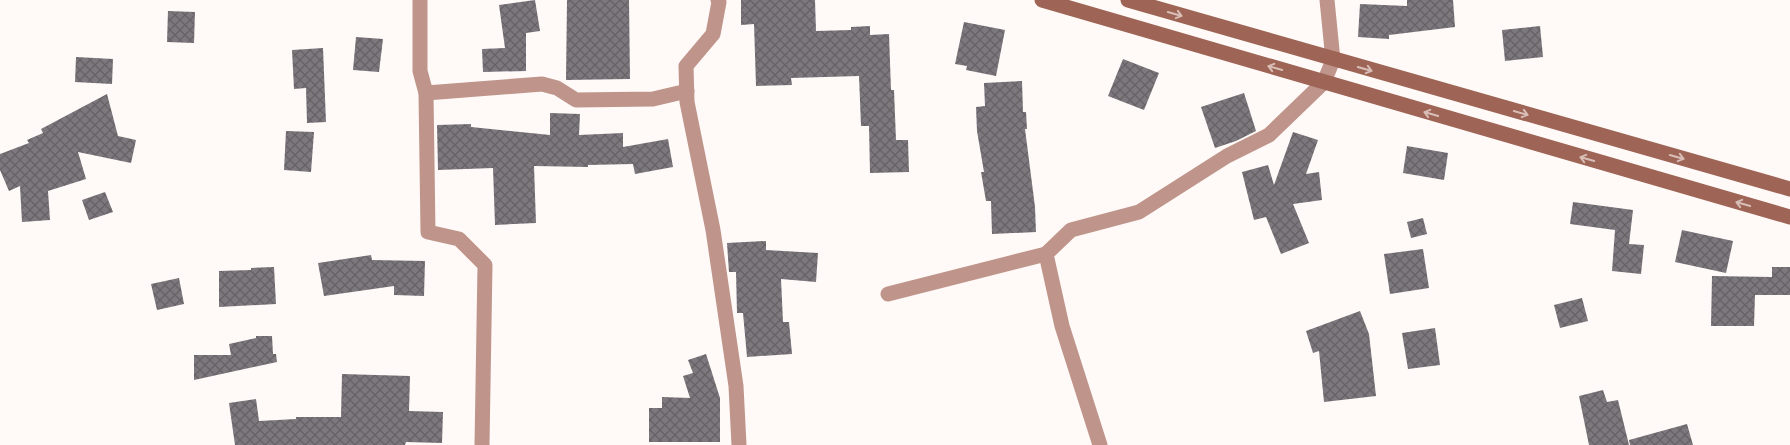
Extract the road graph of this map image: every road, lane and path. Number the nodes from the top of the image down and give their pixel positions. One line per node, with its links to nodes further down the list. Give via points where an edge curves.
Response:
1 (420, 0): 9 (street, via 420,71)
2 (718, 0): 8 (street, via 713,34 686,66)
3 (1042, 0): 7 (street, one-way to 3)
4 (1128, 0): 6 (street, one-way to 6)
5 (1327, 0): 6 (street)
6 (1333, 60): 7 (street); 10 (street, one-way to 10)
7 (1324, 82): 11 (street, one-way to 7); 12 (street, via 1269,135 1227,156 1139,212 1071,230)
8 (687, 90): 9 (street, via 653,99 576,100 557,88 542,84); 15 (street, via 713,230 736,386)
9 (426, 93): 14 (street, via 428,232 459,239 485,265)
10 (1790, 189)
11 (1790, 218)
12 (1046, 254): 13 (street); 16 (street, via 1062,326)
13 (888, 294)
14 (482, 445)
15 (739, 445)
16 (1100, 445)

